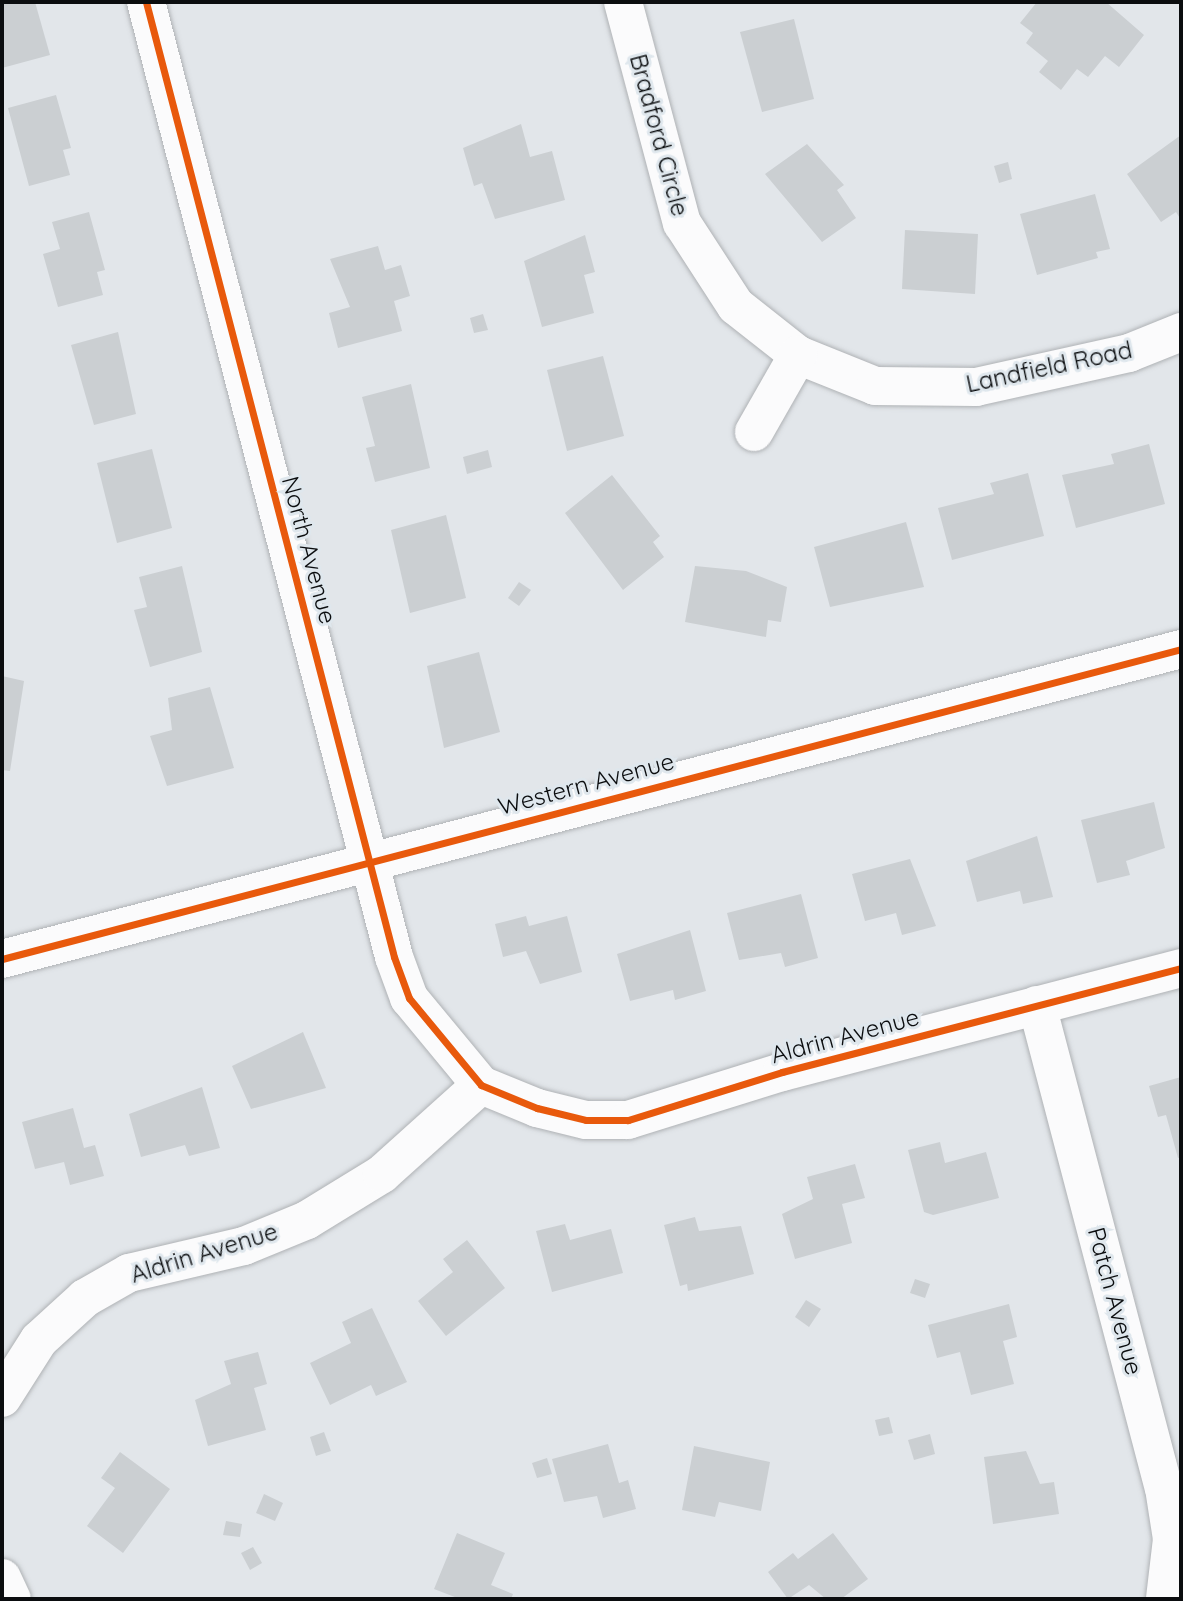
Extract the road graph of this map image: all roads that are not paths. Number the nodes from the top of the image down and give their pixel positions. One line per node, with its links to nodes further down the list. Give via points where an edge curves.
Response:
1 (146, 2): 7 (street, North Avenue)
2 (623, 2): 4 (street, Bradford Circle, via 682,223 736,306)
3 (1181, 332): 4 (street, Landfield Road, via 1129,353 976,387 875,386)
4 (796, 354): 5 (street)
5 (754, 432)
6 (1181, 649): 7 (street, Western Avenue)
7 (370, 860): 8 (street, Western Avenue); 11 (street, North Avenue, via 409,998)
8 (2, 959)
9 (1181, 968): 10 (street, Aldrin Avenue)
10 (1037, 1005): 11 (street, Aldrin Avenue, via 782,1072 628,1120 549,1111); 15 (street, Patch Avenue, via 1164,1488 1172,1539)
11 (481, 1085): 12 (street, Aldrin Avenue, via 382,1174 307,1220 244,1246 130,1273 85,1298 39,1339)
12 (2, 1398)
13 (2, 1578): 14 (street)
14 (12, 1599)
15 (1165, 1599)

